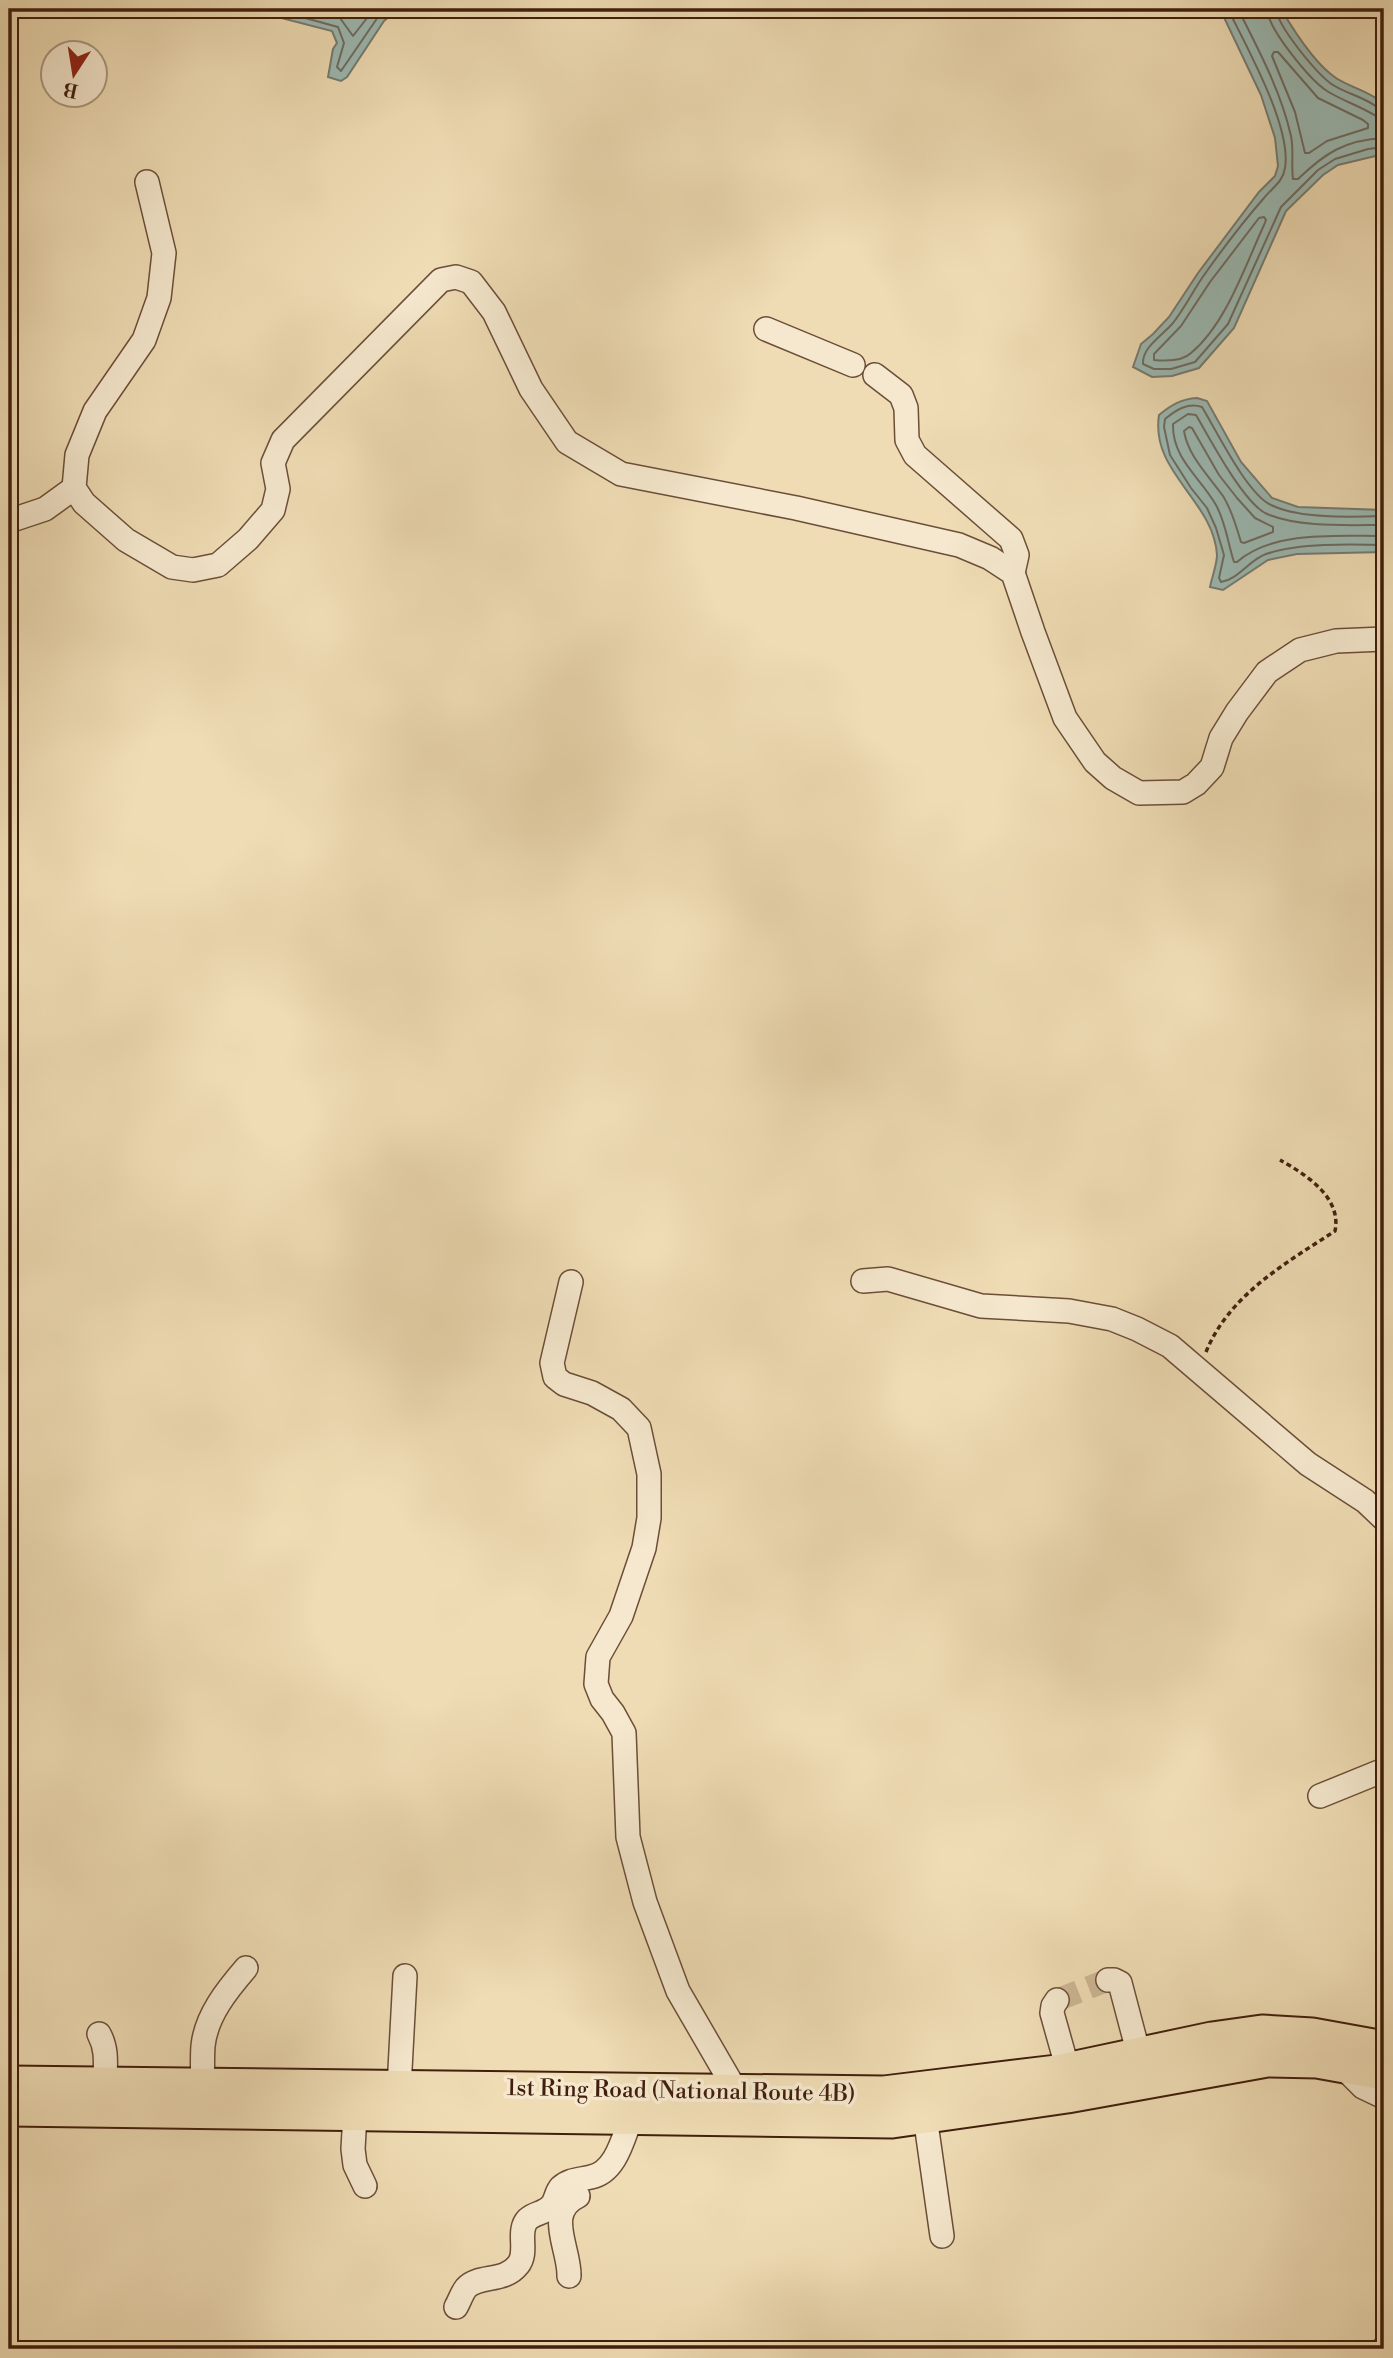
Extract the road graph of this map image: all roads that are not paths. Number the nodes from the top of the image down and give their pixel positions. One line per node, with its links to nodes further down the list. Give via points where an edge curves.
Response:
1 (148, 182): 5 (street, via 164,253 159,298 144,340 95,411 77,454)
2 (766, 329): 3 (street)
3 (853, 365)
4 (875, 375): 7 (street, via 901,395 907,440 915,455 1012,539 1017,555)
5 (74, 488): 6 (street, via 45,509); 7 (street, via 84,503 126,540 172,567 218,565 273,510 278,489 273,463 283,440 441,280 456,277 471,282 494,312 531,389 567,442 621,474 959,545)
6 (9, 522)
7 (1013, 573): 8 (street, via 1065,718 1095,762 1139,793 1183,792 1196,784 1212,767 1237,712 1267,672 1300,650 1336,641)
8 (1384, 639)
9 (863, 1281): 11 (street, via 888,1279 981,1306 1069,1311 1137,1329 1170,1346 1308,1464)
10 (571, 1282): 28 (street, via 552,1363 555,1377 621,1409 639,1428 651,1497 644,1548 621,1616 598,1657 596,1684 624,1733 628,1837 645,1902 678,1991)
11 (1384, 1519)
12 (1384, 1770): 13 (street)
13 (1320, 1796)
14 (246, 1968): 26 (street, via 225,1992 207,2028)
15 (405, 1976): 27 (street)
16 (1108, 1980): 21 (street, via 1120,1983)
17 (1057, 2000): 22 (street, via 1052,2013)
18 (99, 2034): 25 (street, via 106,2056)
19 (1384, 2048): 20 (highway)
20 (1345, 2053): 21 (highway, 1st Ring Road (National Route 4B), via 1312,2035 1262,2032); 23 (highway); 29 (street, via 1363,2087); 30 (highway, 1st Ring Road (National Route 4B), via 1317,2061 1266,2060 1067,2096)
21 (1139, 2055): 22 (highway, 1st Ring Road (National Route 4B))
22 (1068, 2070): 30 (highway, 1st Ring Road (National Route 4B))
23 (1384, 2073)
24 (9, 2083): 25 (highway, 1st Ring Road (National Route 4B))
25 (105, 2084): 26 (highway, 1st Ring Road (National Route 4B))
26 (202, 2086): 27 (highway, 1st Ring Road (National Route 4B))
27 (399, 2088): 28 (highway, 1st Ring Road (National Route 4B))
28 (736, 2091): 30 (highway, 1st Ring Road (National Route 4B), via 884,2093)
29 (1384, 2097)
30 (923, 2102): 33 (highway, 1st Ring Road (National Route 4B), via 892,2121); 35 (street)
31 (9, 2109): 32 (highway, 1st Ring Road (National Route 4B))
32 (355, 2114): 33 (highway, 1st Ring Road (National Route 4B)); 34 (street, via 355,2165)
33 (636, 2118): 36 (street, via 615,2172 571,2199 562,2212 559,2231); 37 (street, via 607,2169 560,2188 551,2206 528,2219 518,2266 499,2279 480,2280 466,2288)
34 (365, 2186)
35 (942, 2236)
36 (569, 2276)
37 (456, 2307)

